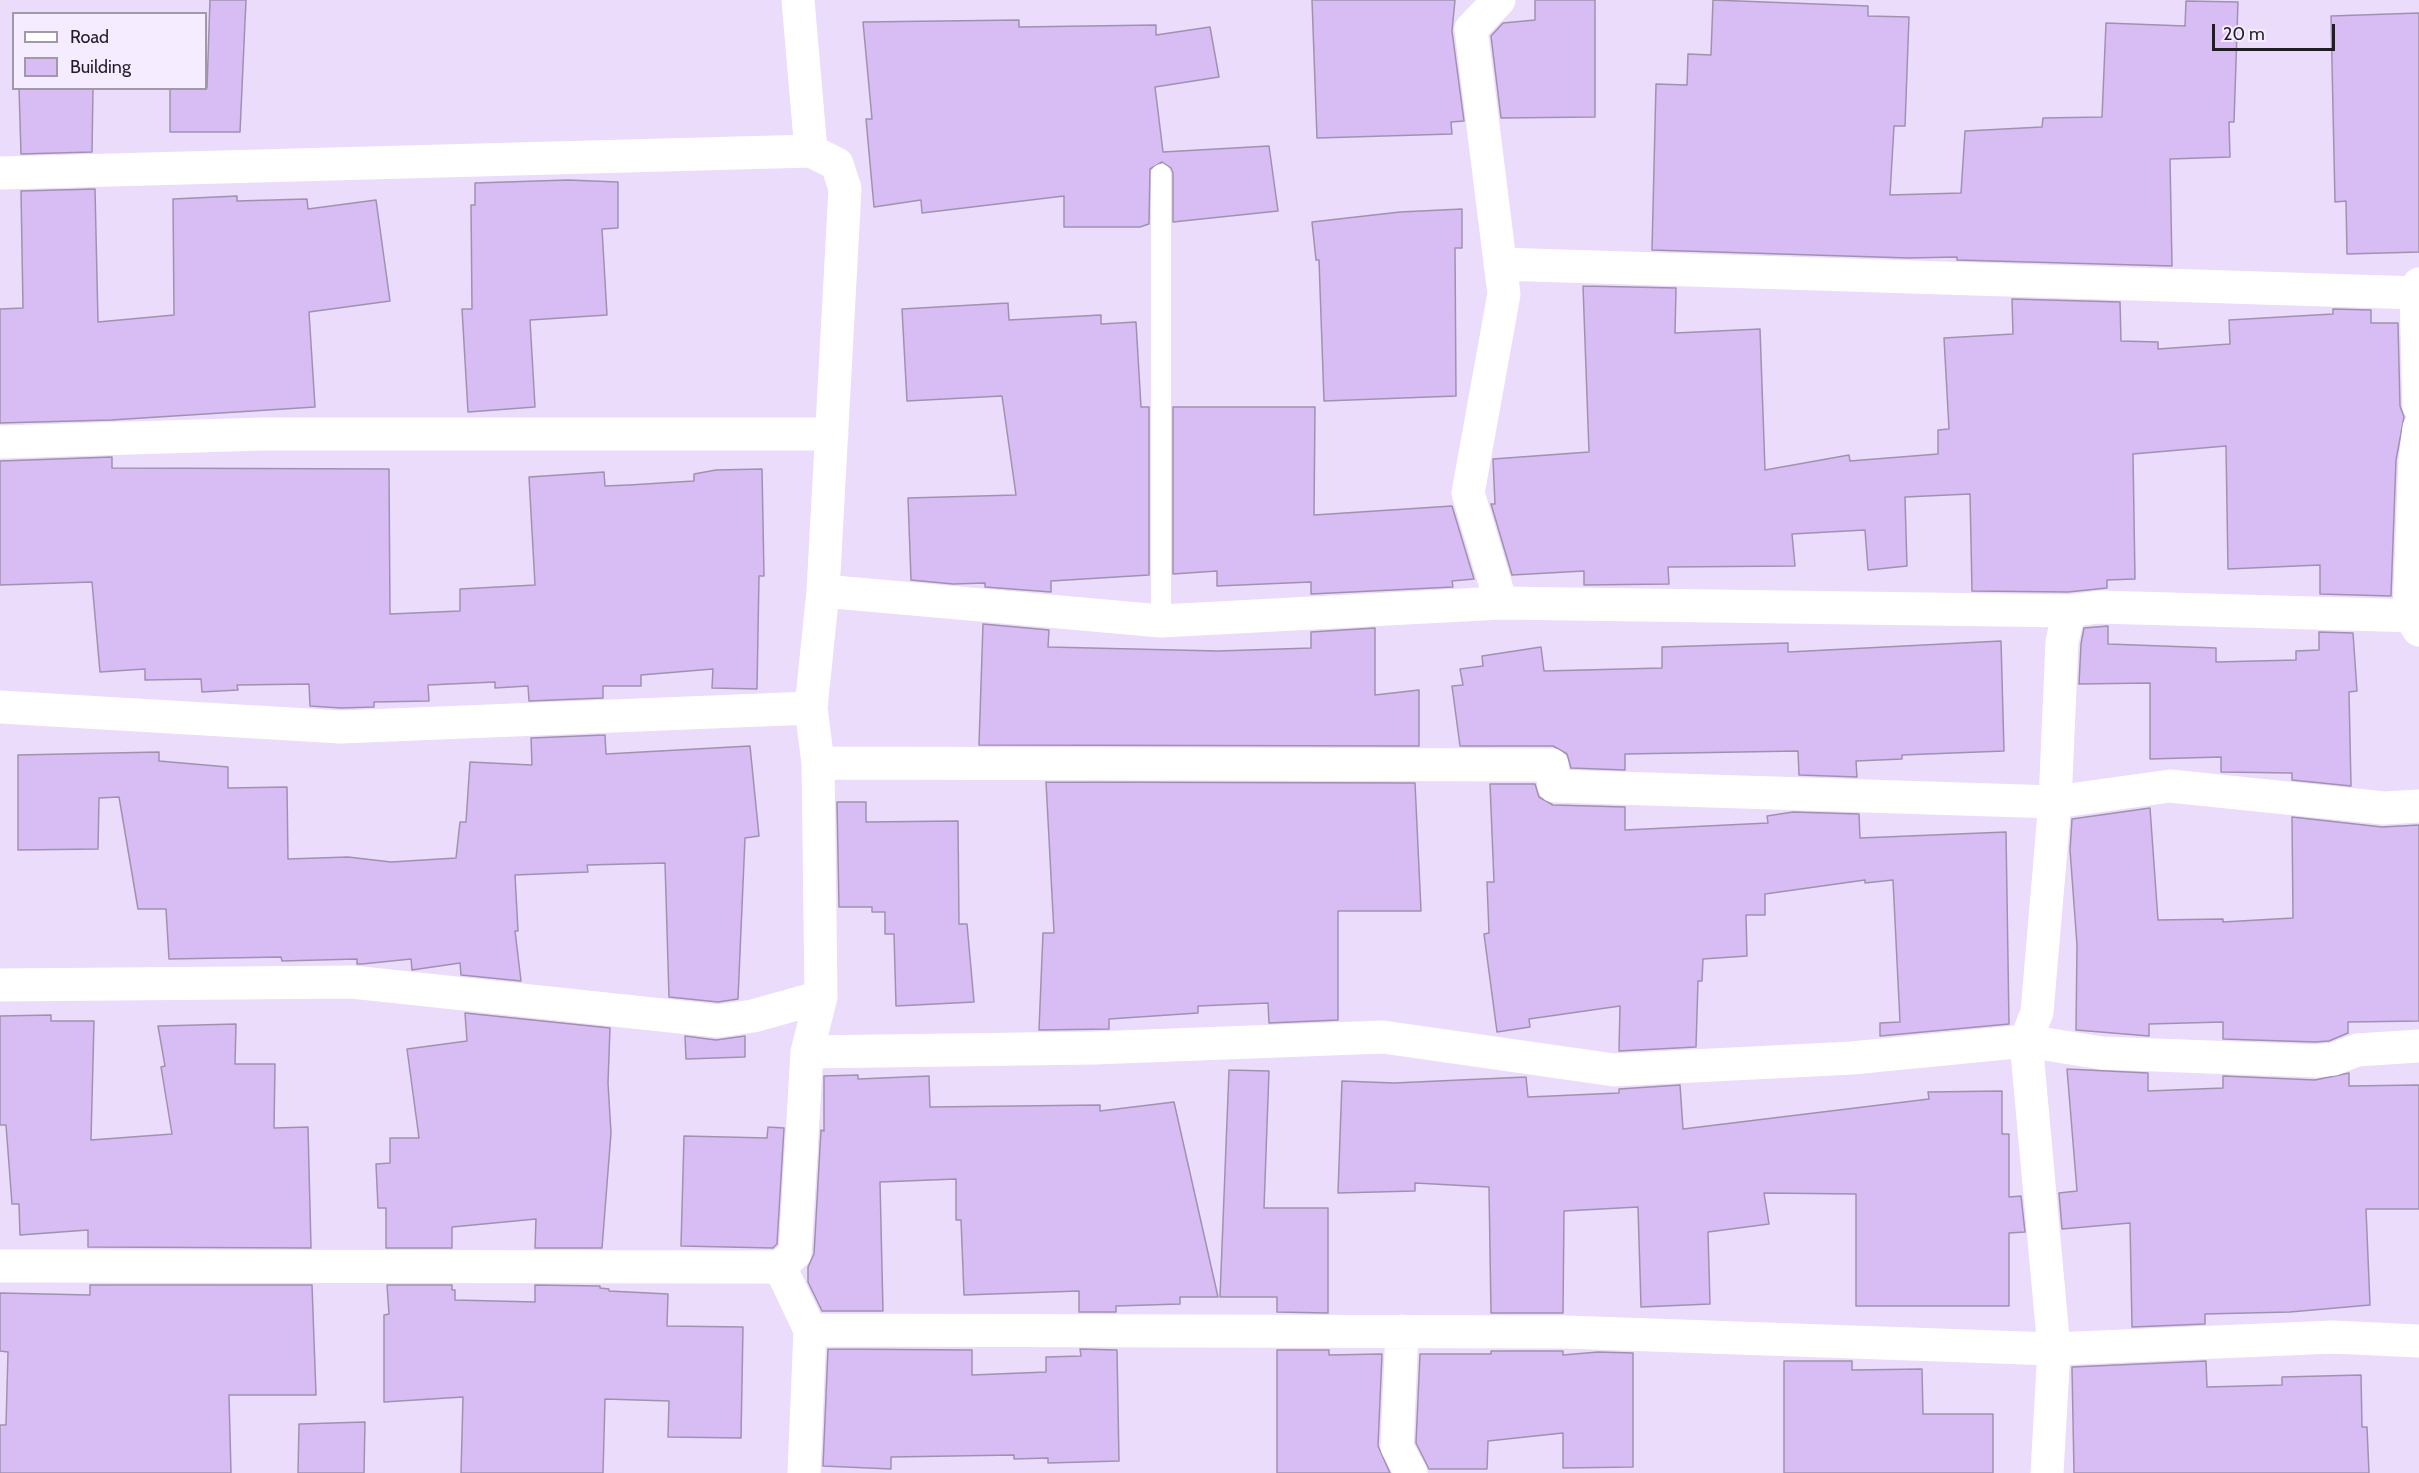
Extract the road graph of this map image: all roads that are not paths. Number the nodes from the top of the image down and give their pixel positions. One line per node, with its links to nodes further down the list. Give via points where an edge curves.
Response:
1 (798, 0): 3 (street)
2 (1499, 0): 6 (street, via 1471,29)
3 (811, 151): 4 (street); 10 (street, via 837,164 845,189)
4 (0, 173)
5 (1161, 174): 16 (lane)
6 (1500, 264): 7 (street); 13 (street, via 1504,294 1468,493)
7 (2418, 290): 8 (street)
8 (2419, 406)
9 (2419, 428): 15 (street, via 2415,461)
10 (832, 434): 11 (street, via 263,434); 12 (street)
11 (0, 442)
12 (823, 591): 16 (street); 18 (street)
13 (1501, 603): 14 (street); 16 (street)
14 (2069, 611): 15 (street, via 2099,607); 20 (street, via 2062,642)
15 (2416, 620)
16 (1161, 621)
17 (0, 707): 18 (street, via 340,727)
18 (812, 708): 19 (street)
19 (818, 763): 20 (street, via 1552,765 1554,786); 23 (street)
20 (2055, 802): 21 (street, via 2170,786 2384,808); 24 (street, via 2037,1012)
21 (2419, 806)
22 (0, 985): 23 (street, via 352,982 718,1021 753,1016)
23 (821, 997): 26 (street)
24 (2026, 1041): 25 (street, via 2102,1053 2316,1061 2357,1050); 26 (street, via 1852,1059 1614,1070 1383,1037 1094,1048); 32 (street)
25 (2419, 1046)
26 (807, 1052): 28 (street, via 795,1253)
27 (0, 1266): 28 (street)
28 (780, 1267): 29 (street)
29 (810, 1330): 30 (street); 33 (street)
30 (1402, 1331): 32 (street, via 1564,1332); 34 (street, via 1397,1447)
31 (2419, 1341): 32 (street, via 2333,1337)
32 (2054, 1348): 35 (street)
33 (804, 1473)
34 (1411, 1473)
35 (2047, 1473)

